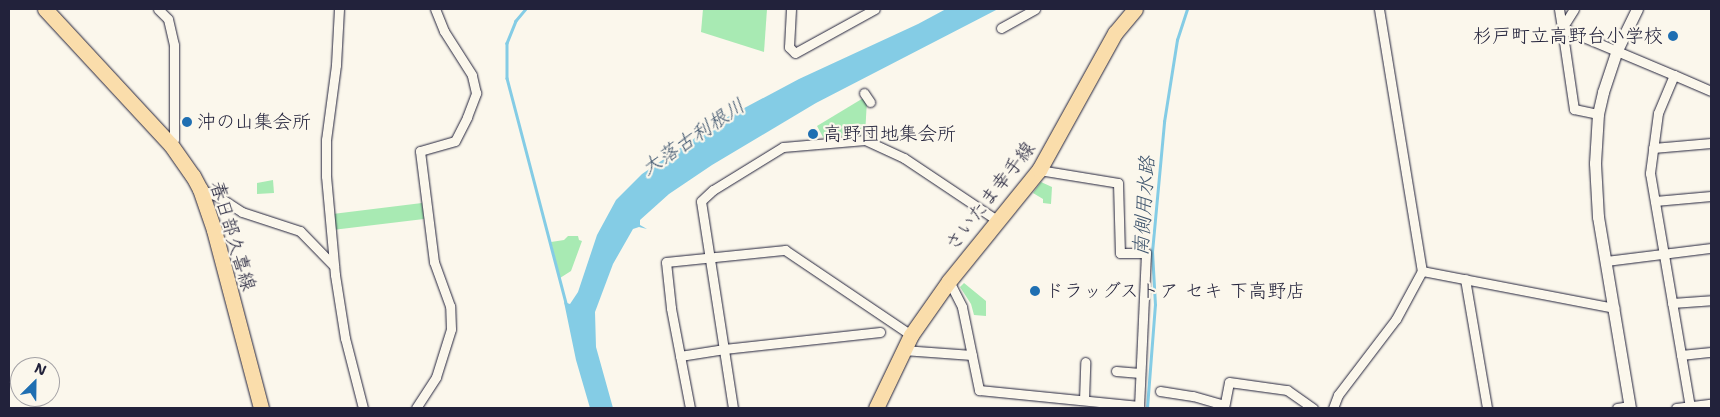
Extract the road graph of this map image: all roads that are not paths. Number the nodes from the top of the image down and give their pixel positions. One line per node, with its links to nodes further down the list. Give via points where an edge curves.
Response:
1 (45, 9): 22 (main road, 春日部久喜線)
2 (158, 9): 22 (street, via 168,19 174,45 174,139)
3 (339, 9): 33 (street, via 326,146)
4 (435, 9): 60 (street, via 444,31 472,75 476,93 455,141 420,151 434,262 450,306 452,324 436,377)
5 (792, 9): 6 (street, via 789,46 795,53)
6 (875, 9)
7 (1036, 9): 13 (street)
8 (1134, 9): 24 (main road, さいたま幸手線, via 1115,33)
9 (1380, 9): 34 (street)
10 (1559, 9): 14 (street)
11 (1574, 9): 14 (street)
12 (1637, 9): 15 (street)
13 (1001, 28)
14 (1562, 28): 15 (street); 20 (street, via 1574,109)
15 (1616, 50): 16 (street); 20 (street)
16 (1674, 75): 17 (street); 23 (street, via 1658,113)
17 (1711, 91)
18 (864, 93): 19 (street)
19 (870, 102)
20 (1598, 114): 32 (street, via 1595,189)
21 (1711, 143): 23 (street)
22 (171, 146): 25 (main road, 春日部久喜線)
23 (1654, 148): 27 (street, via 1650,174)
24 (1040, 170): 28 (main road, さいたま幸手線); 50 (street, via 1118,183 1120,253 1146,253)
25 (200, 189): 33 (street, via 242,212 300,231); 58 (main road, 春日部久喜線)
26 (1711, 196): 27 (street)
27 (1655, 201): 30 (street)
28 (998, 221): 31 (street, via 904,158 865,140 783,147 700,201); 36 (main road, さいたま幸手線)
29 (1711, 248): 30 (street)
30 (1664, 252): 32 (street); 38 (street)
31 (710, 257): 41 (street, via 785,250); 42 (street); 47 (street, via 666,262)
32 (1606, 260): 39 (street)
33 (334, 266): 59 (street, via 344,338)
34 (1422, 271): 35 (street); 65 (street, via 1396,319 1338,395)
35 (1465, 279): 39 (street); 66 (street)
36 (949, 281): 41 (main road, さいたま幸手線); 45 (street, via 962,307)
37 (1711, 300): 38 (street)
38 (1672, 303): 46 (street)
39 (1614, 308): 57 (street)
40 (880, 332): 42 (street)
41 (911, 335): 43 (main road, さいたま幸手線)
42 (724, 349): 47 (street); 62 (street)
43 (903, 350): 45 (street); 63 (main road, さいたま幸手線)
44 (1711, 352): 46 (street)
45 (972, 354): 52 (street, via 979,390)
46 (1681, 355): 54 (street)
47 (680, 356): 61 (street)
48 (1085, 362): 52 (street)
49 (1116, 371): 50 (street)
50 (1140, 373): 55 (street)
51 (1160, 392): 56 (street, via 1193,396)
52 (1084, 400): 55 (street)
53 (1711, 404): 54 (street)
54 (1690, 406): 68 (street)
55 (1138, 407)
56 (1224, 407): 64 (street, via 1229,382 1287,390)
57 (1630, 407): 67 (street)
58 (261, 408)
59 (363, 408)
60 (416, 408)
61 (690, 408)
62 (733, 408)
63 (876, 408)
64 (1313, 408)
65 (1333, 408)
66 (1487, 408)
67 (1617, 408)
68 (1676, 408)

